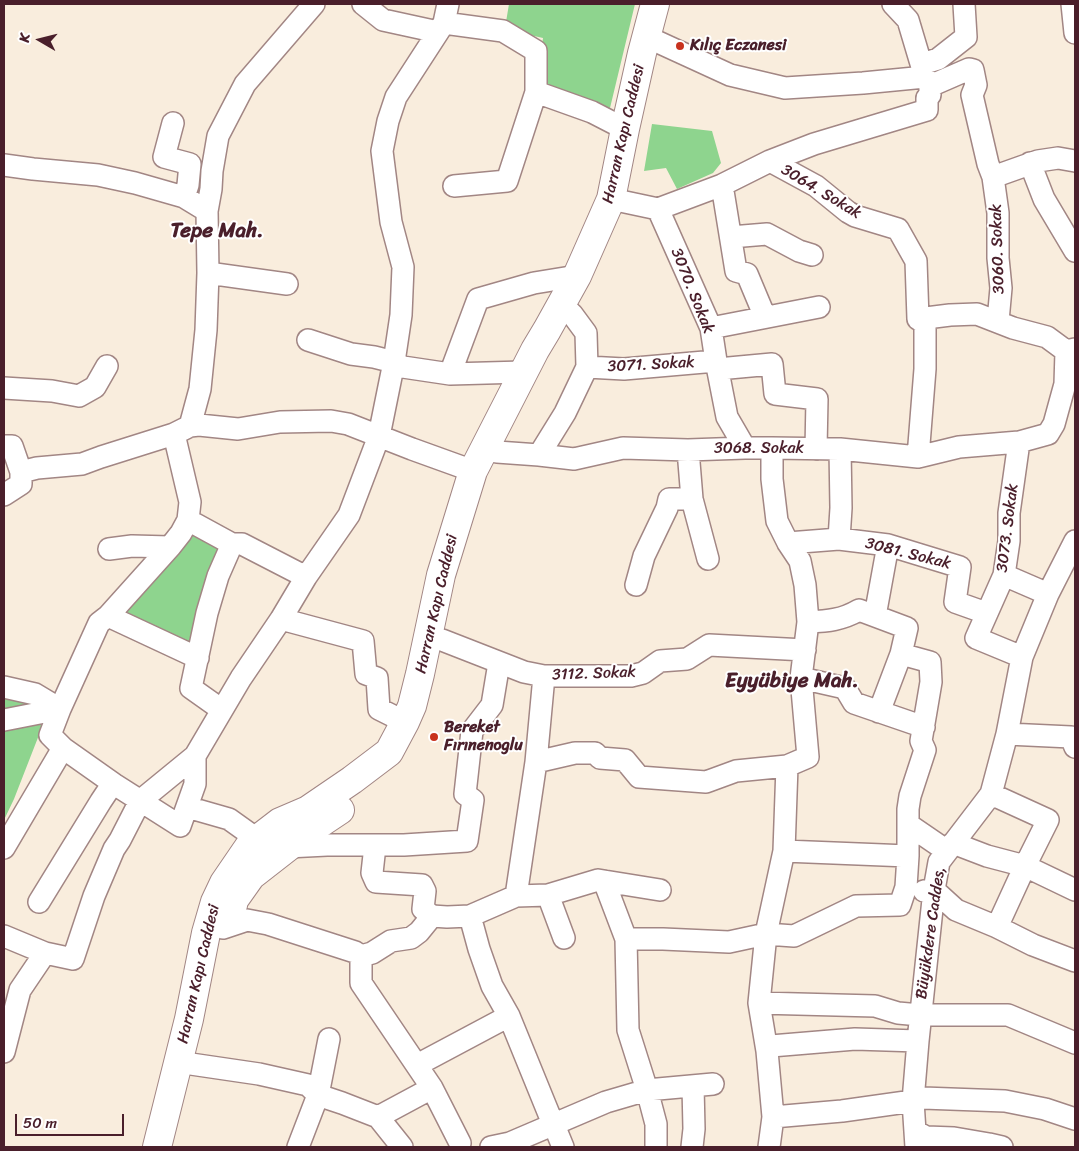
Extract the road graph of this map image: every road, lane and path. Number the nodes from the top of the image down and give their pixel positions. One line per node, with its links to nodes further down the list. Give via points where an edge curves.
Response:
1 (314, 4): 25 (street, via 245,84 218,136)
2 (362, 4): 8 (street, via 383,20)
3 (655, 4): 14 (main road, Harran Kapı Caddesi)
4 (669, 4): 10 (main road, Harran Kapı Caddesi)
5 (893, 4): 11 (street, via 908,20)
6 (964, 4): 11 (street, via 966,37 938,59)
7 (1072, 4): 9 (street)
8 (444, 19): 12 (street, via 503,31 536,51); 40 (street, via 396,97 382,150 391,222 403,267 402,315)
9 (1075, 33)
10 (658, 42): 11 (street, via 730,75 785,88); 23 (main road, Harran Kapı Caddesi)
11 (926, 76): 15 (street, via 930,96 926,98 928,110 814,144); 19 (street, 3060. Sokak, via 973,70 976,85 972,95)
12 (536, 92): 14 (street, via 592,112); 21 (street, via 507,181)
13 (173, 123): 22 (street, via 164,157 190,164)
14 (625, 129): 23 (main road, Harran Kapı Caddesi)
15 (770, 161): 20 (street, 3064. Sokak); 35 (street, 3064. Sokak, via 816,186 855,216 898,229 916,261)
16 (1075, 161): 17 (street, via 1058,158)
17 (1030, 163): 19 (street); 27 (street, via 1044,199)
18 (4, 165): 22 (street, via 98,175 136,182)
19 (993, 177): 36 (street, 3060. Sokak, via 1001,288)
20 (722, 185): 24 (street, 3064. Sokak); 26 (street)
21 (454, 186)
22 (184, 197): 25 (street)
23 (614, 200): 24 (street); 30 (main road, Harran Kapı Caddesi); 33 (main road, Harran Kapı Caddesi, via 601,257)
24 (658, 209): 37 (street, 3070. Sokak)
25 (207, 211): 29 (street)
26 (731, 237): 28 (street, via 767,234); 34 (street, via 736,272 747,274)
27 (1075, 251)
28 (812, 255)
29 (208, 273): 31 (street); 47 (street, via 200,389)
30 (577, 276): 44 (main road, Harran Kapı Caddesi); 45 (street, via 534,283 478,299)
31 (287, 284)
32 (819, 307): 34 (street)
33 (572, 314): 43 (street, via 586,333); 56 (main road, Harran Kapı Caddesi)
34 (765, 317): 37 (street)
35 (921, 318): 36 (street, via 978,314); 58 (street, 3064. Sokak, via 925,369)
36 (998, 321): 39 (street, via 1047,337)
37 (711, 328): 41 (street, 3070. Sokak)
38 (308, 340): 40 (street, via 351,354)
39 (1071, 350): 49 (street, 3068. Sokak, via 1054,424 1048,434)
40 (394, 362): 45 (street, via 404,367); 48 (street)
41 (717, 365): 43 (street, 3071. Sokak, via 624,369); 51 (street, 3070. Sokak, via 727,417); 53 (street, 3071. Sokak, via 772,364 775,394 818,399)
42 (107, 366): 46 (street, via 95,387 79,396)
43 (587, 367): 57 (street, via 565,413)
44 (523, 372): 45 (street); 59 (main road, Harran Kapı Caddesi)
45 (450, 374)
46 (4, 388)
47 (182, 430): 48 (street, via 199,425 238,429 280,422 330,420); 60 (street, via 82,464); 63 (street, via 190,502)
48 (379, 436): 59 (street); 73 (street, via 348,515)
49 (1019, 442): 58 (street, 3068. Sokak, via 959,446); 72 (street, 3073. Sokak)
50 (4, 446): 60 (street, via 12,446)
51 (744, 448): 52 (street, 3068. Sokak); 55 (street, 3068. Sokak)
52 (772, 448): 53 (street, 3068. Sokak); 66 (street, via 777,521)
53 (816, 449): 54 (street, 3068. Sokak)
54 (840, 449): 58 (street, 3068. Sokak); 64 (street)
55 (688, 450): 57 (street, 3068. Sokak, via 623,448 574,459); 62 (street)
56 (497, 452): 57 (street, 3068. Sokak); 81 (main road, Harran Kapı Caddesi, via 458,550)
57 (539, 454)
58 (918, 457)
59 (473, 471): 94 (main road, Harran Kapı Caddesi, via 441,575 420,674)
60 (21, 472): 61 (street, via 21,484)
61 (4, 495)
62 (692, 499): 71 (street); 74 (street, via 669,499 644,556)
63 (188, 520): 67 (street); 69 (street)
64 (840, 539): 66 (street, 3081. Sokak); 68 (street, 3081. Sokak)
65 (1075, 541): 75 (street, Büyükdere Caddes,)
66 (788, 543): 80 (street, via 800,561)
67 (232, 544): 73 (street, via 242,544); 85 (street, via 218,576)
68 (888, 545): 76 (street, 3081. Sokak, via 960,567 955,602); 78 (street)
69 (170, 547): 70 (street); 77 (street)
70 (109, 549)
71 (708, 559)
72 (1004, 575): 75 (street); 76 (street, 3073. Sokak)
73 (306, 578): 79 (street)
74 (636, 585)
75 (1048, 594): 84 (street, Büyükdere Caddes,)
76 (986, 613): 84 (street, 3073. Sokak, via 976,638)
77 (108, 616): 85 (street); 90 (street, via 99,623)
78 (875, 616): 80 (street, via 859,610 830,621); 83 (street, via 907,628)
79 (281, 619): 91 (street); 94 (street, via 363,641 366,674 377,678 379,709)
80 (808, 622): 82 (street)
81 (442, 640): 86 (street, 3112. Sokak); 109 (main road, Harran Kapı Caddesi, via 430,693 413,741 391,769 360,797)
82 (805, 650): 87 (street, 3112. Sokak, via 710,645 687,659 660,661 643,673 631,676); 88 (street)
83 (900, 654): 92 (street); 95 (street, via 930,662 931,682)
84 (1022, 656): 96 (street, Büyükdere Caddes,)
85 (198, 658): 91 (street, via 191,688)
86 (499, 663): 87 (street, 3112. Sokak); 108 (street, via 492,705 472,731 465,794 473,800 467,840)
87 (544, 676): 100 (street)
88 (801, 678): 92 (street, via 845,688 854,702); 101 (street, via 808,757)
89 (4, 687): 90 (street, via 35,694)
90 (60, 708): 93 (street); 98 (street, via 50,735)
91 (222, 710): 99 (street)
92 (879, 712): 95 (street)
93 (4, 720)
94 (405, 722): 107 (main road, Harran Kapı Caddesi, via 389,752 308,810 280,822)
95 (924, 727): 106 (street, via 921,741 925,750 910,796)
96 (1007, 734): 97 (street); 103 (street, Büyükdere Caddes,)
97 (1074, 740)
98 (63, 748): 102 (street); 111 (street)
99 (195, 756): 104 (street); 105 (street, via 195,784)
100 (536, 762): 101 (street, via 575,753 595,753 600,758 625,760 640,777 706,782 736,771); 121 (street)
101 (787, 766): 112 (street)
102 (114, 784): 104 (street); 122 (street)
103 (991, 794): 110 (street, Büyükdere Caddes,); 114 (street, via 1048,820)
104 (140, 802): 105 (street, via 180,826); 131 (street, via 110,856 73,959)
105 (187, 807): 107 (street, via 229,819)
106 (909, 825): 110 (street); 113 (street)
107 (258, 839): 155 (main road, Harran Kapı Caddesi, via 250,845 224,883 215,902)
108 (375, 846): 109 (street); 123 (street, via 372,873 376,882 422,885 425,891 423,908)
109 (287, 847): 126 (main road, Harran Kapı Caddesi, via 251,876 234,900)
110 (950, 847): 114 (street); 118 (street, Büyükdere Caddes,, via 939,862)
111 (4, 848)
112 (784, 851): 113 (street); 127 (street)
113 (908, 856): 116 (street)
114 (1025, 866): 119 (street); 125 (street)
115 (604, 881): 117 (street); 120 (street); 130 (street)
116 (906, 887): 118 (street, via 919,892); 127 (street, via 900,905 856,906 794,936)
117 (660, 890)
118 (934, 890): 125 (street, via 956,910); 135 (street, Büyükdere Caddes,)
119 (1075, 890)
120 (548, 895): 121 (street); 129 (street)
121 (516, 896): 124 (street)
122 (39, 902)
123 (432, 916): 124 (street); 132 (street, via 411,938 391,942)
124 (470, 916): 136 (street, via 492,986)
125 (997, 927): 133 (street, via 1032,945)
126 (223, 928): 132 (street, via 247,920 268,924); 142 (main road, Harran Kapı Caddesi)
127 (766, 934): 130 (street, via 729,942); 134 (street)
128 (4, 936): 131 (street)
129 (564, 938)
130 (626, 939): 145 (street, via 628,1030)
131 (45, 953): 141 (street, via 20,990)
132 (361, 956): 143 (street, via 361,984)
133 (1075, 961)
134 (759, 1004): 135 (street, via 875,1006); 140 (street)
135 (920, 1015): 138 (street, Büyükdere Caddes,); 139 (street, via 1008,1015)
136 (509, 1016): 143 (street); 151 (street)
137 (329, 1039): 146 (street)
138 (918, 1041): 140 (street, via 855,1039 771,1046); 147 (street, Büyükdere Caddes,)
139 (1075, 1043)
140 (767, 1051): 149 (street)
141 (4, 1052)
142 (191, 1064): 146 (street, via 290,1080 308,1086); 156 (main road, Harran Kapı Caddesi)
143 (416, 1065): 144 (street)
144 (432, 1088): 148 (street); 154 (street)
145 (647, 1090): 151 (street, via 606,1102); 160 (street, via 656,1124); 161 (street, via 703,1085)
146 (318, 1095): 148 (street); 157 (street)
147 (913, 1102): 149 (street); 150 (street, via 923,1098 1005,1101); 152 (street, Büyükdere Caddes,)
148 (378, 1117): 153 (street)
149 (773, 1117): 162 (street)
150 (1075, 1119)
151 (554, 1125): 158 (street, via 510,1143); 159 (street)
152 (916, 1139): 163 (street, via 954,1138)
153 (392, 1143)
154 (462, 1146)
155 (157, 1147)
156 (168, 1147)
157 (298, 1147)
158 (490, 1147)
159 (563, 1147)
160 (656, 1147)
161 (692, 1147)
162 (769, 1147)
163 (1002, 1147)

